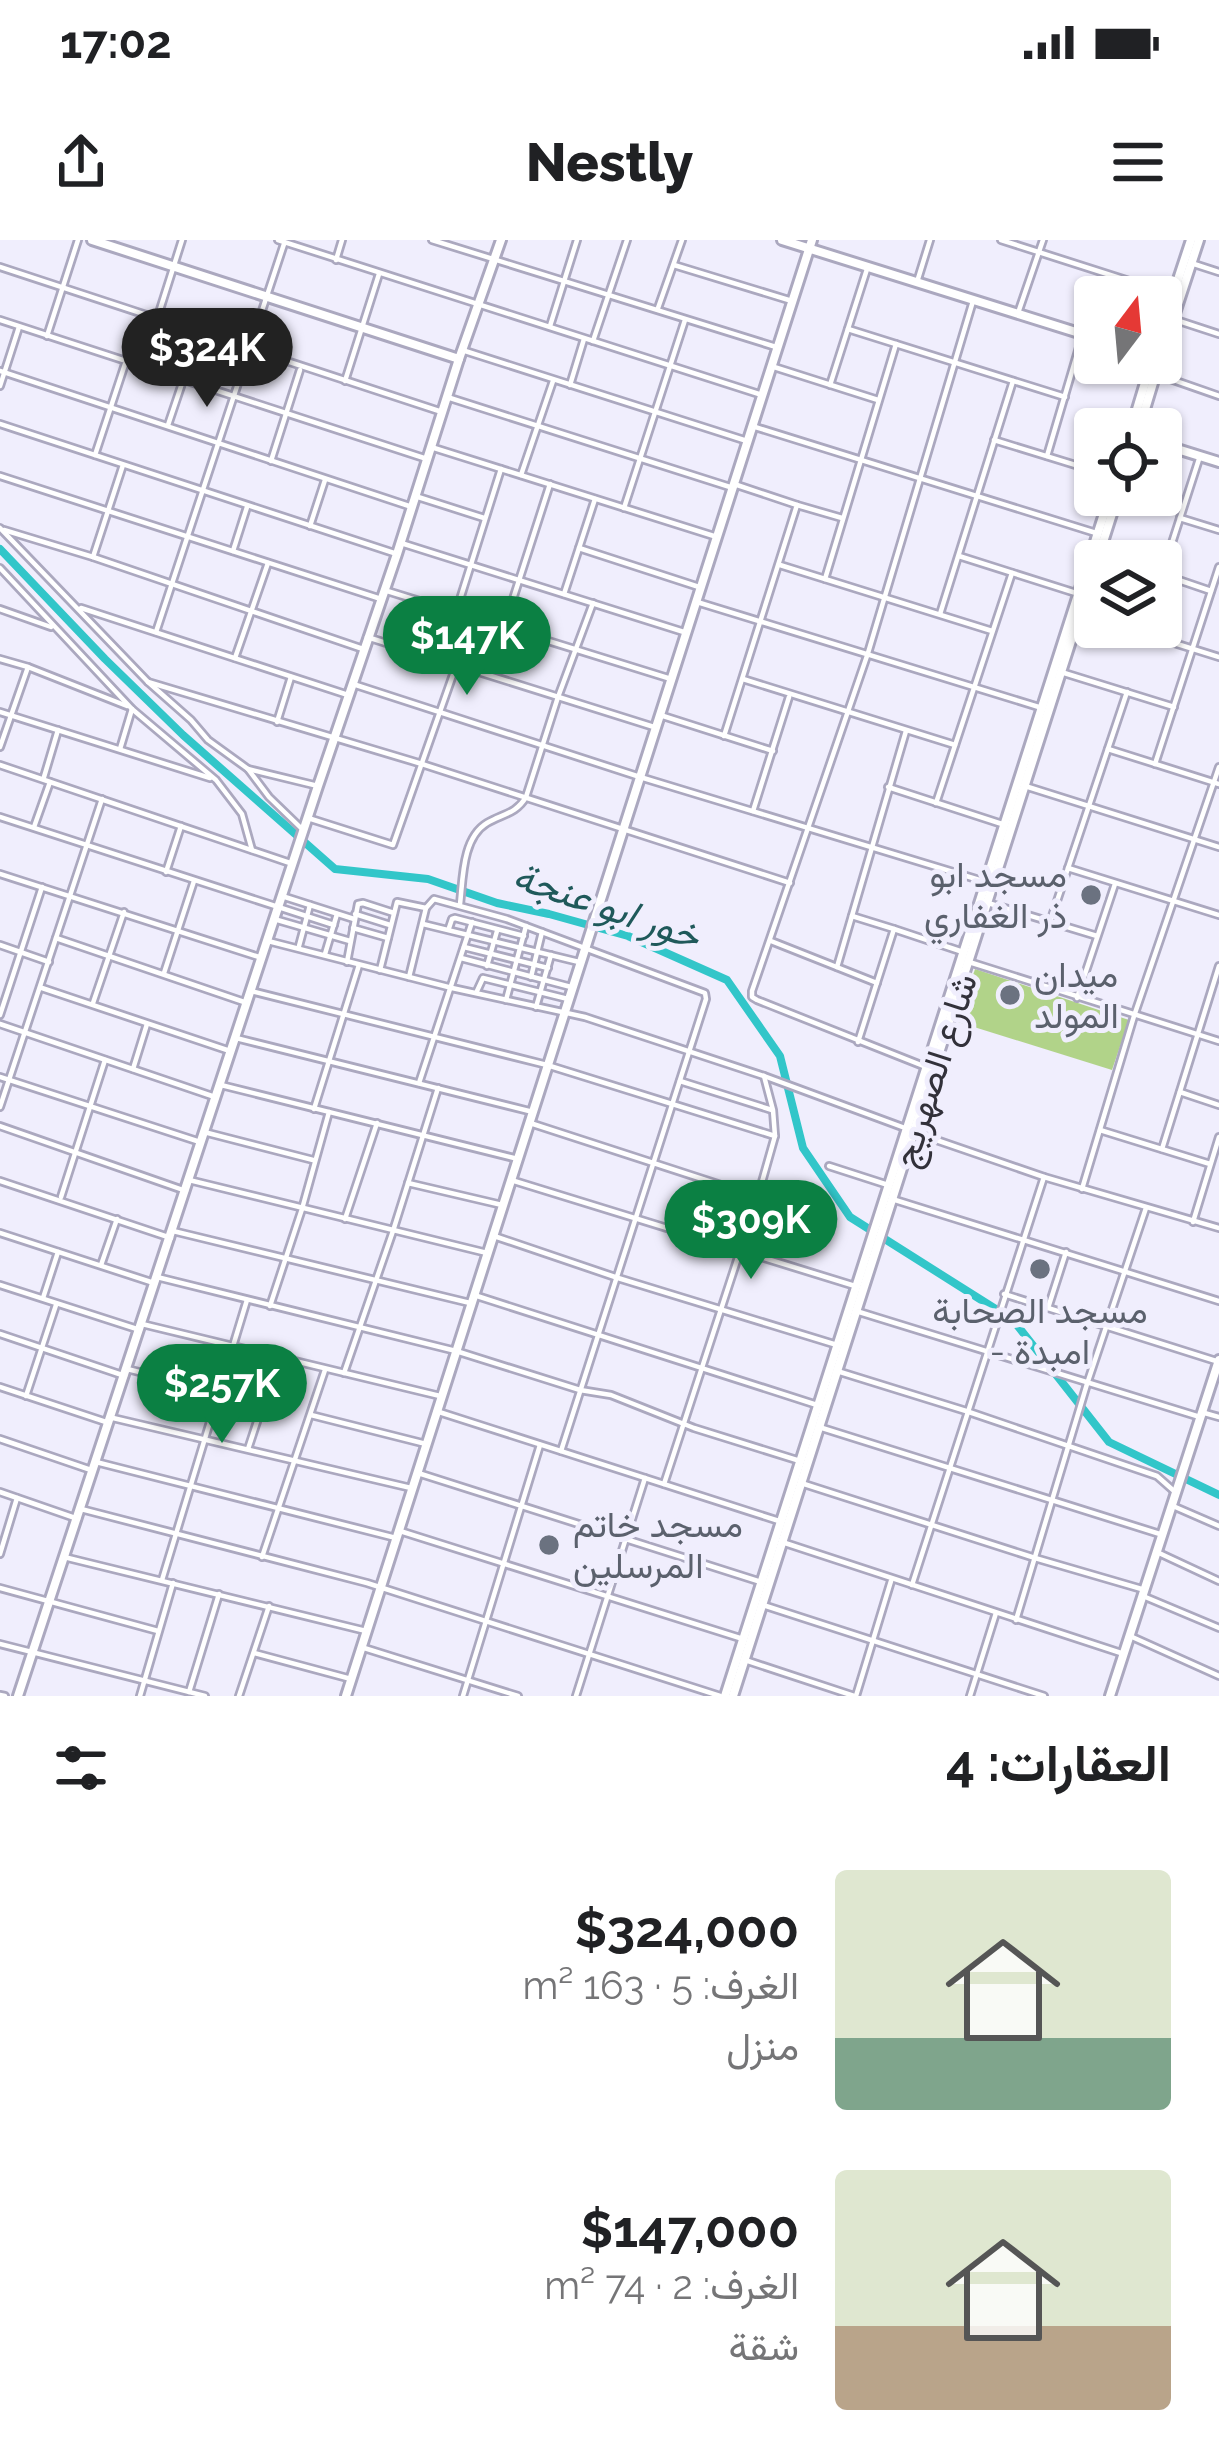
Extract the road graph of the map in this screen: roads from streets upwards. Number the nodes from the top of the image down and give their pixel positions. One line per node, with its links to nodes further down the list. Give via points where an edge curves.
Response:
1 (78, 240): 31 (street)
2 (92, 240): 23 (street)
3 (182, 240): 23 (street)
4 (342, 240): 18 (street)
5 (432, 240): 19 (street)
6 (501, 240): 19 (street)
7 (578, 240): 29 (street)
8 (627, 240): 33 (street)
9 (682, 240): 21 (street)
10 (782, 240): 16 (street)
11 (930, 240): 30 (street)
12 (1001, 240): 17 (street)
13 (1042, 240): 17 (street)
14 (1195, 240): 20 (street); 28 (street)
15 (283, 241): 18 (street); 34 (street)
16 (810, 244): 22 (street); 35 (street)
17 (1039, 252): 27 (street); 39 (street)
18 (336, 260): 26 (street)
19 (494, 261): 29 (street); 37 (street)
20 (1191, 262): 25 (street); 32 (street)
21 (674, 265): 35 (street); 38 (street)
22 (868, 266): 30 (street); 47 (street)
23 (173, 267): 34 (street); 41 (street)
24 (0, 268): 31 (street)
25 (1219, 272)
26 (379, 274): 37 (street); 46 (street)
27 (1114, 276)
28 (1181, 276)
29 (564, 281): 33 (street); 45 (street)
30 (917, 282): 36 (street)
31 (62, 288): 41 (street); 51 (street)
32 (1182, 290)
33 (609, 293): 38 (street); 53 (street)
34 (268, 298): 46 (street); 56 (street)
35 (792, 301): 55 (street)
36 (973, 301): 39 (street); 59 (street)
37 (479, 306): 45 (street); 57 (street)
38 (658, 309): 40 (street)
39 (1018, 314): 48 (street)
40 (686, 318): 55 (street); 60 (street)
41 (157, 319): 49 (street)
42 (0, 320): 44 (street)
43 (1182, 322): 50 (street)
44 (19, 327): 51 (street); 64 (street)
45 (550, 327): 52 (street)
46 (361, 328): 57 (street); 68 (street)
47 (848, 329): 54 (street); 70 (street)
48 (1074, 331)
49 (199, 334): 56 (street); 66 (street)
50 (1219, 334)
51 (47, 336): 58 (street)
52 (584, 339): 53 (street); 72 (street)
53 (593, 341): 60 (street)
54 (896, 344): 59 (street); 78 (street)
55 (777, 347): 61 (street)
56 (250, 350): 63 (street); 77 (street)
57 (460, 354): 67 (street); 75 (street)
58 (125, 362): 66 (street); 79 (street)
59 (955, 362): 69 (street); 106 (street)
60 (670, 366): 73 (street); 81 (street)
61 (771, 366): 70 (street); 73 (street)
62 (1074, 366): 76 (street)
63 (301, 367): 68 (street); 82 (street)
64 (2, 372): 71 (street); 79 (street)
65 (1182, 378): 74 (street)
66 (183, 380): 77 (street); 84 (street)
67 (553, 380): 72 (street); 85 (street)
68 (345, 381): 80 (street)
69 (1013, 381): 76 (street); 87 (street)
70 (830, 385): 78 (street)
71 (0, 386)
72 (569, 386): 81 (street)
73 (762, 394): 86 (street)
74 (1219, 395)
75 (447, 397): 80 (street); 85 (street)
76 (1065, 397): 94 (street)
77 (233, 398): 82 (street); 89 (street)
78 (878, 400): 98 (street)
79 (111, 407): 84 (street); 92 (street)
80 (442, 412): 90 (street)
81 (655, 412): 88 (street); 95 (street)
82 (285, 414): 96 (street); 97 (street)
83 (0, 424): 92 (street)
84 (168, 426): 89 (street)
85 (538, 426): 95 (street); 103 (street)
86 (752, 426): 88 (street); 98 (street)
87 (994, 440): 94 (street); 111 (street)
88 (747, 442): 108 (street)
89 (218, 444): 97 (street); 109 (street)
90 (431, 447): 96 (street); 102 (street)
91 (1182, 450): 93 (street)
92 (95, 455): 100 (street)
93 (1200, 456): 99 (street); 121 (street)
94 (1047, 457): 101 (street)
95 (640, 458): 108 (street); 116 (street)
96 (427, 459): 110 (street)
97 (271, 461): 105 (street)
98 (860, 461): 106 (street); 120 (street)
99 (1219, 462)
100 (123, 464): 109 (street); 117 (street)
101 (1074, 465)
102 (501, 469): 103 (street); 119 (street)
103 (521, 475): 107 (street)
104 (0, 476): 117 (street)
105 (325, 480): 115 (street); 122 (street)
106 (919, 480): 111 (street); 151 (street)
107 (550, 484): 112 (street); 142 (street)
108 (734, 486): 113 (street); 127 (street)
109 (203, 491): 114 (street); 126 (street)
110 (415, 496): 115 (street); 119 (street)
111 (976, 497): 125 (street); 134 (street)
112 (595, 499): 116 (street); 131 (street)
113 (797, 505): 120 (street); 138 (street)
114 (247, 507): 122 (street); 132 (street)
115 (412, 507): 130 (street)
116 (624, 508): 127 (street)
117 (107, 511): 126 (street); 135 (street)
118 (1105, 516): 125 (street, شارع الصهريج)
119 (485, 518): 137 (street)
120 (842, 518): 143 (street)
121 (1180, 518): 124 (street); 129 (street)
122 (309, 527): 133 (street)
123 (1, 528): 135 (street); 154 (street)
124 (1219, 530)
125 (1097, 534): 128 (street, شارع الصهريج)
126 (188, 537): 132 (street); 145 (street)
127 (718, 537): 146 (street)
128 (1095, 540)
129 (1173, 540)
130 (400, 542): 133 (street); 137 (street)
131 (579, 548): 146 (street); 150 (street)
132 (233, 551): 136 (street)
133 (397, 554): 149 (street)
134 (958, 555): 141 (street); 159 (street)
135 (93, 557): 145 (street)
136 (268, 563): 149 (street); 157 (street)
137 (472, 564): 142 (street); 158 (street)
138 (779, 565): 143 (street); 161 (street)
139 (1219, 566): 147 (street)
140 (0, 568): 163 (street)
141 (1012, 572): 148 (street); 164 (street)
142 (520, 579): 150 (street); 162 (street)
143 (825, 579): 151 (street)
144 (1182, 581): 147 (street)
145 (173, 585): 157 (street); 165 (street)
146 (702, 588): 152 (street)
147 (1211, 591): 171 (street)
148 (1074, 592)
149 (382, 594): 158 (street); 168 (street)
150 (564, 594): 153 (street)
151 (884, 597): 159 (street); 173 (street)
152 (697, 602): 161 (street); 166 (street)
153 (593, 603): 166 (street); 172 (street)
154 (76, 606): 165 (street); 183 (street)
155 (0, 609): 163 (street)
156 (1074, 609): 191 (street, شارع الصهريج)
157 (252, 610): 170 (street); 175 (street)
158 (456, 612): 160 (street)
159 (940, 614): 164 (street)
160 (473, 618): 162 (street); 177 (street)
161 (761, 621): 173 (street); 181 (street)
162 (504, 627): 172 (street)
163 (53, 628): 192 (street)
164 (992, 631): 185 (street)
165 (156, 632): 175 (street)
166 (688, 633): 182 (street)
167 (1074, 634): 179 (street, شارع الصهريج)
168 (367, 637): 170 (street); 177 (street)
169 (1182, 646): 171 (street)
170 (363, 649): 184 (street)
171 (1192, 649): 174 (street); 190 (street)
172 (577, 650): 182 (street); 189 (street)
173 (868, 653): 185 (street); 195 (street)
174 (1219, 657)
175 (235, 658): 180 (street)
176 (0, 659): 178 (street)
177 (456, 666): 189 (street); 194 (street)
178 (28, 667): 192 (street); 197 (street)
179 (1061, 672): 186 (street); 220 (street, شارع الصهريج)
180 (291, 677): 188 (street); 198 (street)
181 (742, 679): 187 (street); 202 (street)
182 (672, 680): 196 (street)
183 (148, 682): 198 (street); 214 (street)
184 (352, 684): 188 (street); 194 (street)
185 (974, 686): 191 (street); 205 (street)
186 (1127, 692): 190 (street); 207 (street)
187 (790, 694): 195 (street); 209 (street)
188 (348, 695): 203 (street)
189 (558, 697): 199 (street); 204 (street)
190 (1174, 706): 211 (street)
191 (1042, 707): 229 (street, شارع الصهريج)
192 (132, 709): 208 (street); 217 (street)
193 (0, 712): 197 (street)
194 (441, 712): 204 (street); 210 (street)
195 (848, 712): 201 (street); 232 (street)
196 (660, 715): 199 (street); 202 (street)
197 (10, 716): 200 (street); 206 (street)
198 (277, 722): 203 (street)
199 (656, 728): 215 (street)
200 (58, 730): 208 (street); 216 (street)
201 (906, 730): 205 (street); 221 (street)
202 (724, 736): 209 (street)
203 (334, 738): 210 (street); 219 (street)
204 (542, 745): 215 (street); 222 (street)
205 (956, 746): 224 (street)
206 (0, 747)
207 (1108, 748): 211 (street); 225 (street)
208 (120, 749): 217 (street)
209 (773, 751): 226 (street)
210 (422, 764): 222 (street); 228 (street, via 393,845)
211 (1155, 764): 218 (street)
212 (0, 765): 216 (street)
213 (1219, 766): 218 (street)
214 (248, 769): 219 (street); 234 (street)
215 (640, 777): 226 (street); 233 (street)
216 (46, 780): 223 (street); 231 (street)
217 (216, 780): 239 (street, via 242,814)
218 (1216, 783): 235 (street)
219 (317, 786): 228 (street)
220 (1025, 786): 225 (street); 252 (street, شارع الصهريج)
221 (888, 788): 224 (street); 238 (street)
222 (526, 797): 233 (street); 253 (street, via 476,833)
223 (102, 799): 230 (street); 236 (street)
224 (937, 803): 229 (street)
225 (1089, 806): 235 (street); 241 (street)
226 (753, 812): 232 (street)
227 (0, 817): 231 (street)
228 (307, 818): 234 (street)
229 (1005, 825): 245 (street, شارع الصهريج)
230 (181, 826): 239 (street); 242 (street)
231 (34, 827): 236 (street)
232 (810, 829): 238 (street); 247 (street)
233 (623, 830): 247 (street); 296 (street)
234 (300, 838): 240 (street)
235 (1195, 839): 237 (street); 251 (street)
236 (87, 845): 242 (street); 249 (street)
237 (1219, 847)
238 (871, 848): 245 (street); 263 (street)
239 (252, 850): 240 (street)
240 (292, 863): 250 (street)
241 (1068, 868): 246 (street); 268 (street)
242 (166, 872): 244 (street)
243 (0, 874): 248 (street)
244 (194, 881): 258 (street); 276 (street)
245 (986, 882): 299 (street, شارع الصهريج)
246 (1115, 882): 251 (street); 285 (street)
247 (790, 883): 291 (street)
248 (42, 887): 249 (street); 297 (street)
249 (70, 895): 257 (street); 286 (street)
250 (282, 896): 254 (street); 258 (street)
251 (1174, 901): 264 (street); 344 (street)
252 (988, 903): 268 (street); 311 (street, شارع الصهريج)
253 (460, 904): 256 (street, via 434,899); 261 (street)
254 (310, 905): 259 (street); 265 (street)
255 (377, 908): 260 (street); 262 (street, via 360,903); 266 (street)
256 (426, 908): 260 (street, via 397,902); 269 (street)
257 (124, 912): 276 (street); 303 (street)
258 (276, 914): 265 (street); 274 (street); 288 (street)
259 (337, 914): 262 (street); 270 (street)
260 (396, 914): 271 (street)
261 (493, 914): 272 (street); 273 (street)
262 (354, 916): 266 (street); 275 (street)
263 (852, 916): 278 (street); 315 (street)
264 (1219, 916)
265 (307, 917): 270 (street); 274 (street)
266 (373, 920): 271 (street); 281 (street)
267 (472, 922): 272 (street); 279 (street, via 454,918); 283 (street)
268 (1050, 922): 285 (street)
269 (422, 924): 279 (street); 323 (street)
270 (334, 925): 282 (street)
271 (392, 926): 287 (street)
272 (489, 926): 277 (street)
273 (526, 926): 280 (street); 284 (street)
274 (304, 928): 282 (street); 295 (street)
275 (353, 928): 281 (street); 290 (street)
276 (178, 929): 304 (street); 321 (street)
277 (497, 929): 284 (street); 289 (street)
278 (894, 929): 299 (street); 327 (street)
279 (448, 930): 283 (street)
280 (542, 932): 296 (street); 298 (street)
281 (369, 933): 287 (street)
282 (330, 935): 290 (street); 302 (street)
283 (467, 935): 289 (street); 293 (street)
284 (524, 936): 294 (street)
285 (1097, 937): 335 (street)
286 (56, 938): 303 (street); 308 (street)
287 (389, 938): 317 (street)
288 (268, 940): 295 (street); 304 (street)
289 (494, 940): 294 (street); 300 (street)
290 (351, 941): 309 (street)
291 (770, 941): 315 (street); 352 (street, via 752,997)
292 (0, 945): 297 (street)
293 (464, 947): 300 (street); 305 (street)
294 (521, 948): 298 (street); 307 (street)
295 (298, 949): 302 (street)
296 (584, 949): 310 (street); 353 (street, via 705,993)
297 (20, 951): 308 (street); 343 (street)
298 (537, 952): 301 (street); 312 (street)
299 (964, 952): 358 (street, شارع الصهريج)
300 (490, 954): 306 (street); 314 (street)
301 (551, 955): 310 (street); 316 (street)
302 (324, 956): 309 (street)
303 (108, 957): 321 (street); 339 (street)
304 (262, 958): 332 (street)
305 (461, 958): 314 (street); 331 (street)
306 (506, 958): 307 (street); 318 (street)
307 (517, 961): 312 (street); 320 (street)
308 (49, 962): 329 (street)
309 (347, 962): 313 (street)
310 (579, 962): 330 (street)
311 (969, 962): 335 (street); 380 (street, شارع الصهريج)
312 (534, 964): 316 (street); 322 (street)
313 (359, 965): 317 (street); 342 (street)
314 (490, 967): 318 (street); 324 (street)
315 (837, 967): 327 (street)
316 (548, 968): 325 (street)
317 (380, 970): 323 (street)
318 (503, 970): 320 (street); 326 (street)
319 (1218, 971): 348 (street)
320 (514, 973): 322 (street); 328 (street)
321 (164, 975): 338 (street)
322 (531, 976): 325 (street)
323 (409, 977): 331 (street)
324 (489, 980): 326 (street); 334 (street, via 481,979)
325 (545, 980): 330 (street); 333 (street)
326 (500, 982): 328 (street)
327 (877, 983): 352 (street)
328 (510, 985): 333 (street); 337 (street)
329 (41, 987): 339 (street); 347 (street)
330 (572, 987): 336 (street)
331 (452, 988): 334 (street); 349 (street)
332 (251, 991): 338 (street); 342 (street)
333 (540, 992): 336 (street); 340 (street)
334 (477, 993): 337 (street)
335 (1077, 998): 344 (street)
336 (568, 999): 341 (street)
337 (506, 1000): 340 (street)
338 (247, 1003): 350 (street)
339 (92, 1005): 346 (street)
340 (536, 1007): 341 (street)
341 (563, 1013): 353 (street); 357 (street)
342 (344, 1014): 349 (street); 356 (street)
343 (0, 1015)
344 (1135, 1016): 348 (street); 381 (street)
345 (0, 1024): 347 (street)
346 (146, 1024): 354 (street); 359 (street)
347 (25, 1033): 355 (street); 362 (street)
348 (1197, 1035): 351 (street); 367 (street)
349 (435, 1037): 357 (street); 364 (street)
350 (235, 1038): 354 (street); 356 (street)
351 (1219, 1041)
352 (858, 1042): 358 (street)
353 (690, 1050): 361 (street); 363 (street)
354 (230, 1052): 365 (street)
355 (106, 1060): 359 (street); 372 (street)
356 (328, 1062): 364 (street); 373 (street)
357 (547, 1065): 369 (street); 376 (street)
358 (927, 1067): 380 (street, شارع الصهريج)
359 (133, 1069): 368 (street)
360 (0, 1076): 362 (street)
361 (764, 1076): 374 (street); 380 (street)
362 (10, 1080): 371 (street); 372 (street)
363 (680, 1081): 369 (street); 374 (street)
364 (419, 1083): 366 (street)
365 (219, 1085): 368 (street); 373 (street)
366 (438, 1088): 376 (street); 382 (street)
367 (1180, 1092): 370 (street); 386 (street)
368 (215, 1097): 384 (street)
369 (673, 1105): 383 (street); 390 (street)
370 (1219, 1105)
371 (0, 1107)
372 (90, 1107): 384 (street); 387 (street)
373 (314, 1109): 375 (street)
374 (773, 1110): 383 (street)
375 (328, 1112): 378 (street); 388 (street)
376 (533, 1112): 377 (street)
377 (530, 1123): 389 (street); 390 (street)
378 (377, 1124): 382 (street); 407 (street)
379 (0, 1126): 387 (street)
380 (910, 1130): 393 (street); 397 (street, شارع الصهريج); 401 (street, شارع الصهريج)
381 (1100, 1130): 386 (street); 399 (street)
382 (423, 1134): 389 (street); 396 (street)
383 (775, 1136): 400 (street)
384 (202, 1137): 388 (street); 398 (street)
385 (1219, 1137): 391 (street)
386 (1162, 1149): 391 (street)
387 (75, 1151): 398 (street); 402 (street)
388 (314, 1160): 405 (street)
389 (518, 1160): 394 (street)
390 (654, 1162): 400 (street); 408 (street)
391 (1210, 1164): 410 (street)
392 (830, 1166): 397 (street)
393 (1044, 1177): 399 (street); 417 (street)
394 (512, 1180): 403 (street); 408 (street)
395 (0, 1181): 402 (street)
396 (408, 1183): 403 (street); 413 (street)
397 (888, 1185): 411 (street, شارع الصهريج)
398 (188, 1186): 405 (street); 415 (street)
399 (1082, 1189): 404 (street)
400 (758, 1196): 409 (street); 420 (street)
401 (892, 1198): 411 (street, شارع الصهريج); 417 (street)
402 (60, 1199): 406 (street)
403 (503, 1205): 416 (street)
404 (1146, 1208): 410 (street); 425 (street)
405 (302, 1209): 407 (street); 423 (street)
406 (117, 1219): 415 (street); 424 (street)
407 (345, 1219): 413 (street)
408 (636, 1219): 420 (street); 426 (street)
409 (826, 1219)
410 (1193, 1222): 412 (street)
411 (878, 1228): 418 (street)
412 (1219, 1228)
413 (394, 1231): 422 (street); 428 (street)
414 (0, 1233): 419 (street)
415 (172, 1234): 423 (street); 427 (street)
416 (494, 1236): 422 (street); 426 (street)
417 (1023, 1239): 421 (street); 431 (street)
418 (874, 1242): 430 (street); 440 (street)
419 (58, 1252): 424 (street); 433 (street)
420 (740, 1252): 430 (street); 439 (street)
421 (1066, 1252): 425 (street); 438 (street)
422 (488, 1253): 432 (street)
423 (286, 1258): 428 (street); 437 (street)
424 (100, 1267): 427 (street)
425 (1126, 1271): 435 (street); 442 (street)
426 (618, 1278): 439 (street); 445 (street)
427 (156, 1280): 434 (street); 441 (street)
428 (377, 1280): 432 (street); 443 (street)
429 (0, 1286): 433 (street)
430 (855, 1286): 446 (street)
431 (1004, 1294): 438 (street); 449 (street)
432 (473, 1299): 445 (street); 450 (street)
433 (42, 1300): 436 (street)
434 (247, 1300): 437 (street); 447 (street)
435 (1219, 1301)
436 (56, 1305): 441 (street); 448 (street)
437 (270, 1306): 443 (street)
438 (1048, 1308): 442 (street)
439 (721, 1310): 446 (street); 453 (street)
440 (856, 1310): 449 (street); 455 (street)
441 (141, 1327): 447 (street); 456 (street)
442 (1107, 1327): 452 (street); 458 (street)
443 (360, 1328): 450 (street); 457 (street)
444 (0, 1334): 448 (street)
445 (599, 1335): 453 (street); 460 (street)
446 (837, 1345): 464 (street)
447 (231, 1346): 451 (street); 461 (street)
448 (42, 1348): 456 (street); 462 (street)
449 (986, 1350): 458 (street); 466 (street)
450 (456, 1351): 460 (street); 463 (street)
451 (278, 1358): 454 (street); 478 (street)
452 (1219, 1361): 467 (street)
453 (701, 1368): 464 (street); 471 (street)
454 (325, 1370): 457 (street); 468 (street)
455 (837, 1371): 466 (street); 472 (street)
456 (126, 1372): 461 (street); 470 (street)
457 (344, 1374): 463 (street)
458 (1088, 1384): 467 (street); 477 (street)
459 (0, 1387): 462 (street)
460 (580, 1390): 471 (street); 479 (street)
461 (217, 1391): 474 (street)
462 (26, 1396): 470 (street)
463 (441, 1396): 465 (street)
464 (818, 1405): 480 (street)
465 (436, 1411): 475 (street); 476 (street)
466 (966, 1411): 477 (street); 483 (street)
467 (1200, 1414): 469 (street); 491 (street)
468 (311, 1415): 475 (street); 481 (street)
469 (1219, 1417)
470 (110, 1420): 474 (street); 482 (street)
471 (682, 1424): 480 (street); 487 (street)
472 (819, 1427): 483 (street); 486 (street)
473 (0, 1439): 482 (street)
474 (203, 1440): 478 (street); 488 (street)
475 (426, 1444): 484 (street)
476 (540, 1445): 479 (street); 494 (street)
477 (1069, 1446): 491 (street, via 1156,1476); 493 (street)
478 (248, 1450): 481 (street)
479 (561, 1451): 485 (street)
480 (800, 1461): 498 (street)
481 (295, 1462): 489 (street); 496 (street)
482 (94, 1466): 488 (street); 497 (street)
483 (949, 1469): 493 (street); 500 (street)
484 (416, 1472): 489 (street); 494 (street)
485 (645, 1478): 487 (street); 506 (street)
486 (801, 1483): 500 (street); 507 (street)
487 (664, 1484): 498 (street)
488 (189, 1485): 496 (street); 503 (street)
489 (411, 1488): 504 (street)
490 (0, 1492): 492 (street)
491 (1177, 1493): 495 (street)
492 (17, 1498): 497 (street); 502 (street)
493 (1052, 1501): 505 (street); 512 (street)
494 (522, 1506): 506 (street); 513 (street)
495 (1173, 1506): 501 (street); 505 (street)
496 (279, 1508): 504 (street); 510 (street)
497 (79, 1514): 503 (street); 511 (street)
498 (781, 1522): 518 (street)
499 (0, 1524): 502 (street)
500 (931, 1525): 512 (street); 519 (street)
501 (1219, 1526)
502 (9, 1527): 509 (street)
503 (175, 1534): 510 (street); 515 (street)
504 (397, 1534): 513 (street); 520 (street)
505 (1163, 1535): 508 (street)
506 (626, 1539): 518 (street); 524 (street)
507 (782, 1542): 514 (street); 526 (street)
508 (1157, 1552): 516 (street); 522 (street)
509 (0, 1554)
510 (262, 1556): 520 (street)
511 (64, 1557): 515 (street); 525 (street)
512 (1035, 1558): 522 (street); 529 (street)
513 (504, 1563): 524 (street); 530 (street)
514 (892, 1579): 519 (street); 536 (street)
515 (162, 1580): 517 (street)
516 (1219, 1581)
517 (173, 1582): 523 (street); 532 (street)
518 (761, 1582): 535 (street)
519 (912, 1585): 528 (street)
520 (381, 1587): 530 (street); 533 (street)
521 (0, 1588): 525 (street)
522 (1144, 1593): 531 (street); 534 (street)
523 (219, 1594): 527 (street); 549 (street)
524 (607, 1596): 535 (street); 541 (street)
525 (50, 1601): 532 (street); 540 (street)
526 (763, 1605): 536 (street); 543 (street)
527 (269, 1606): 533 (street); 539 (street)
528 (996, 1613): 529 (street); 544 (street)
529 (1016, 1620): 542 (street)
530 (485, 1623): 541 (street); 548 (street)
531 (1219, 1628)
532 (158, 1631): 547 (street)
533 (366, 1631): 538 (street)
534 (1130, 1636): 542 (street); 545 (street)
535 (743, 1639): 559 (street)
536 (874, 1641): 544 (street); 560 (street)
537 (0, 1644): 540 (street)
538 (361, 1647): 546 (street); 548 (street)
539 (254, 1653): 546 (street); 554 (street)
540 (32, 1654): 547 (street); 551 (street)
541 (589, 1654): 558 (street); 559 (street)
542 (1124, 1654): 550 (street)
543 (745, 1660): 559 (street); 560 (street)
544 (976, 1674): 561 (street); 562 (street)
545 (1219, 1676)
546 (351, 1679): 555 (street)
547 (144, 1680): 549 (street); 552 (street)
548 (469, 1680): 556 (street); 557 (street)
549 (189, 1692): 553 (street)
550 (1112, 1695)
551 (18, 1696)
552 (140, 1696)
553 (205, 1696)
554 (239, 1696)
555 (346, 1696)
556 (463, 1696)
557 (518, 1696)
558 (576, 1696)
559 (726, 1696)
560 (855, 1696)
561 (970, 1696)
562 (1044, 1696)

